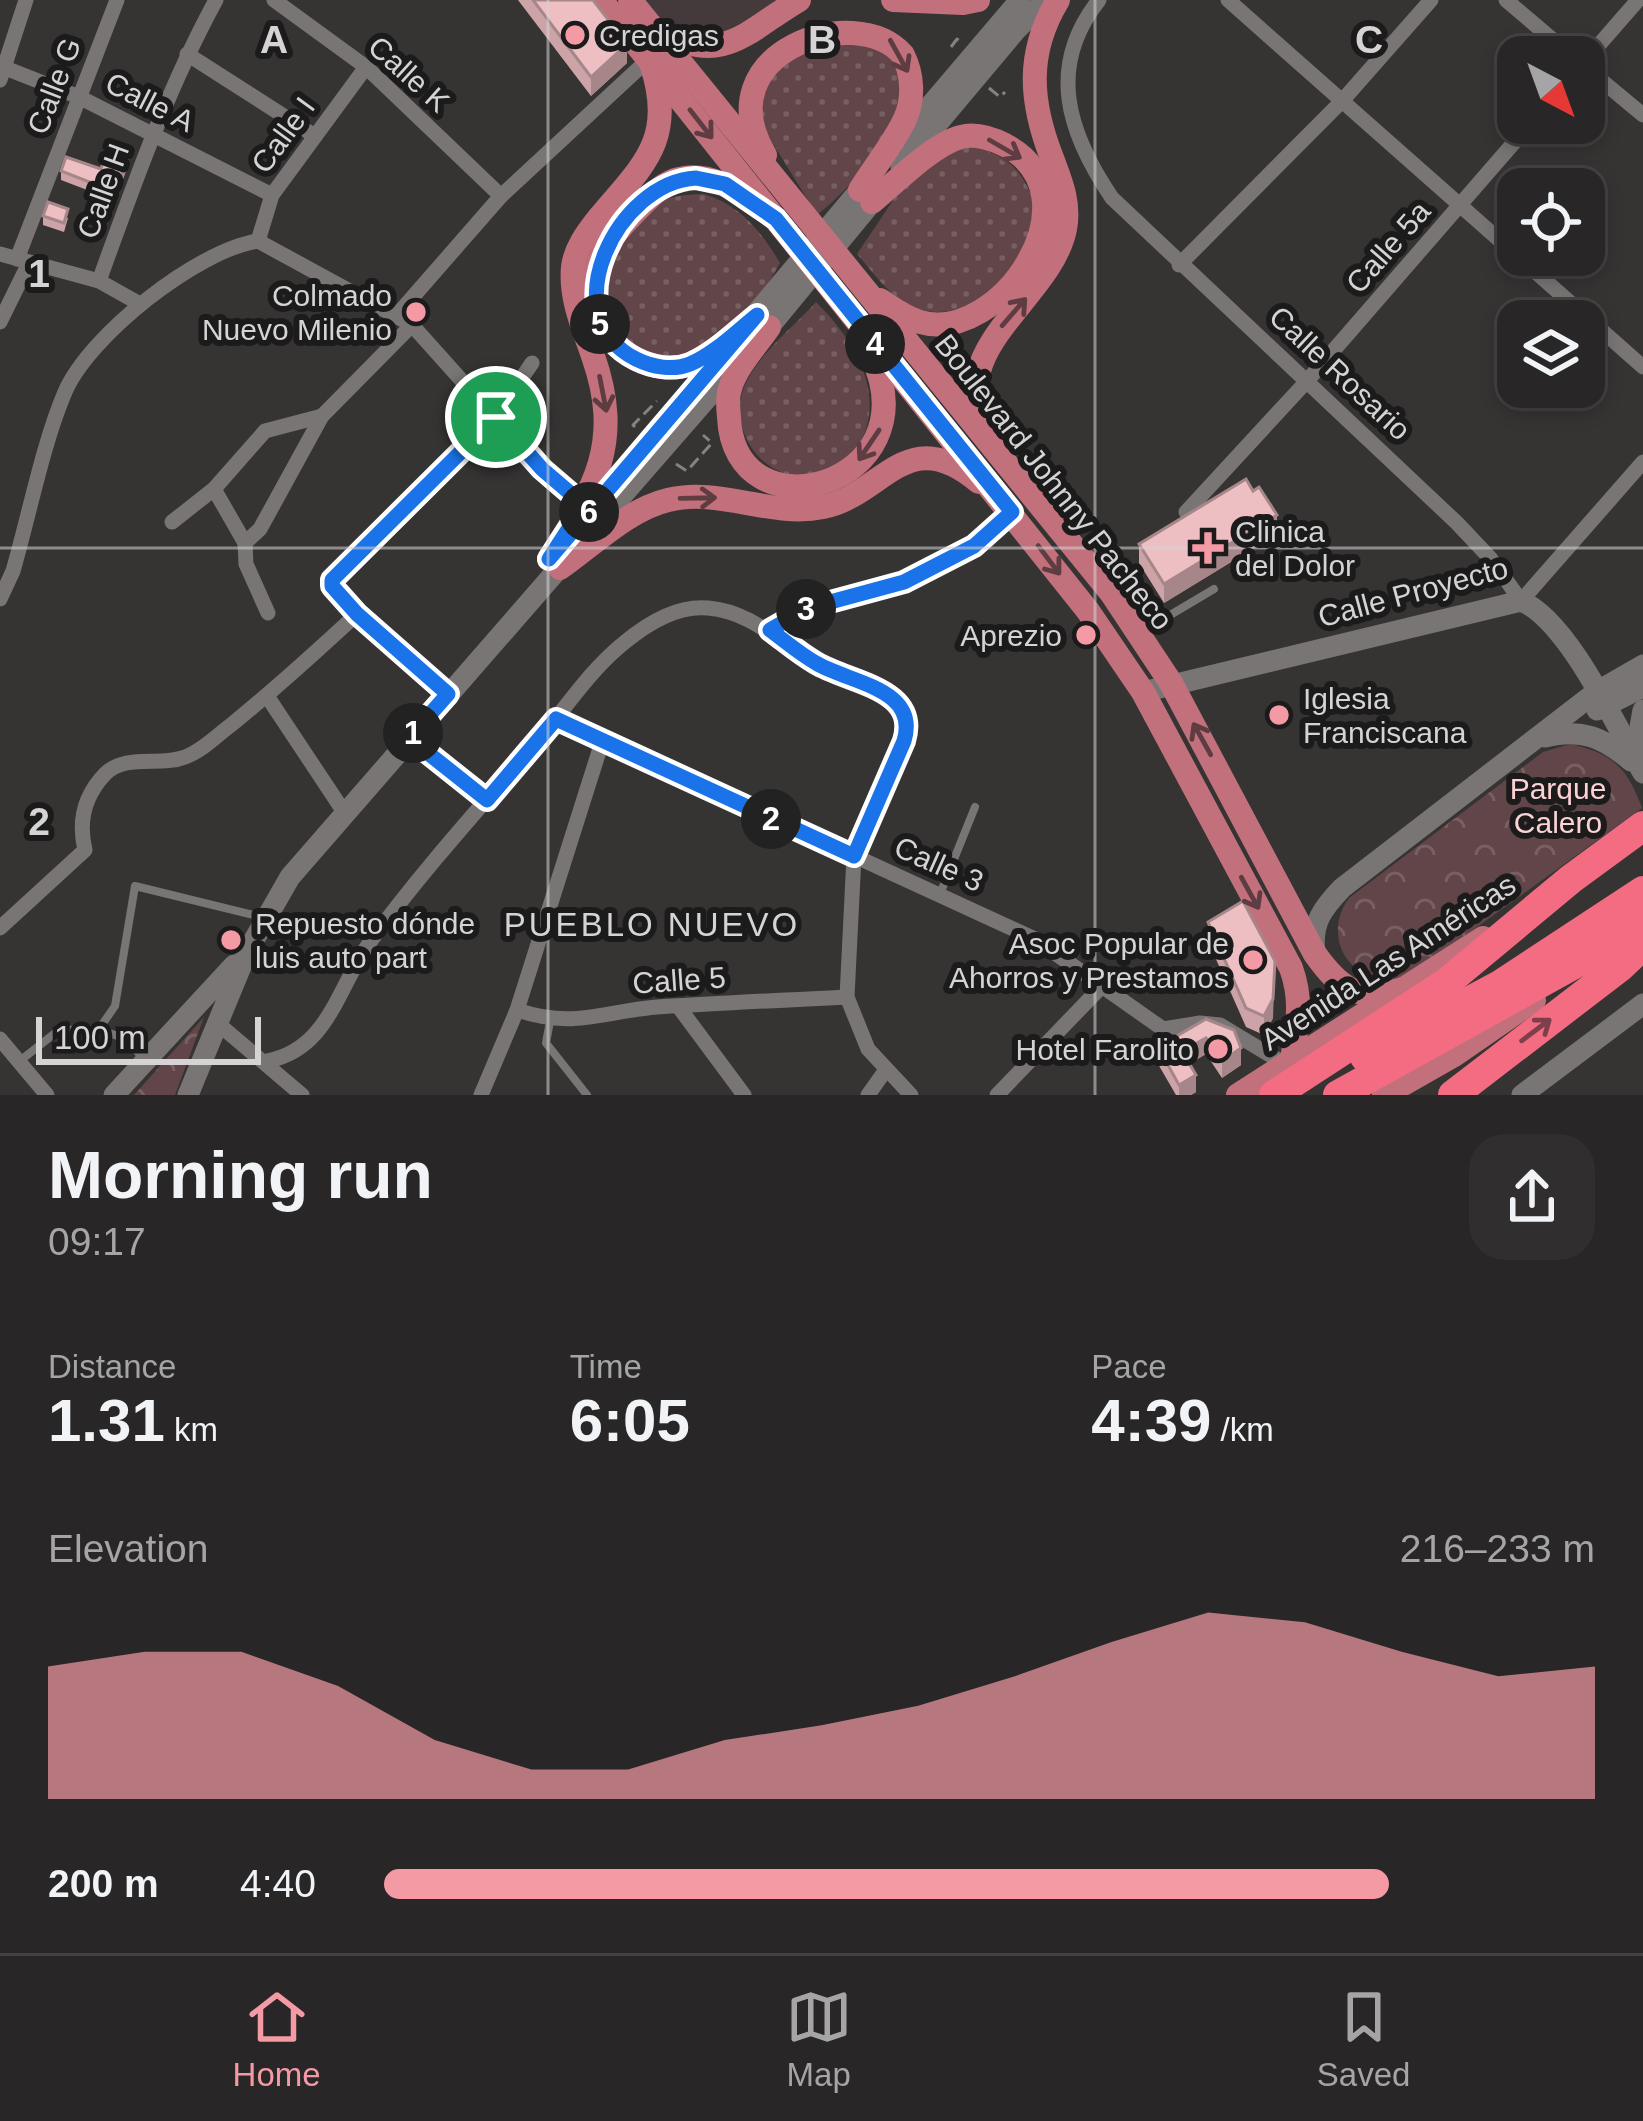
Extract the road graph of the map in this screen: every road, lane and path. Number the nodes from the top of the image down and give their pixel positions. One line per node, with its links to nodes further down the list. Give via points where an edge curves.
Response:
1 (26, 0): 26 (street)
2 (117, 0): 30 (street, Calle G)
3 (216, 0): 23 (street, Calle H)
4 (274, 0): 25 (street, Calle K)
5 (601, 0): 24 (main road, Boulevard Johnny Pacheco)
6 (630, 0): 18 (main road, Boulevard Johnny Pacheco)
7 (799, 0): 18 (main road, via 746,37 716,47 679,41)
8 (893, 0): 9 (main road)
9 (978, 0)
10 (1020, 0): 38 (main road)
11 (1046, 0): 38 (main road)
12 (1058, 0): 61 (main road, one-way to 12, via 983,421 976,384 988,345 1043,279 1065,229 1066,195 1031,75)
13 (1099, 0): 44 (street, Calle Rosario, via 1069,58 1075,128 1112,198)
14 (1228, 0): 31 (street)
15 (1431, 0): 31 (street)
16 (1506, 0): 19 (street)
17 (1638, 0): 20 (street)
18 (649, 24): 40 (main road, Boulevard Johnny Pacheco)
19 (1548, 36)
20 (1605, 39)
21 (964, 45): 22 (path, via 957,39)
22 (951, 47)
23 (187, 54): 33 (street, Calle H); 34 (street)
24 (650, 58): 37 (street); 40 (main road, Boulevard Johnny Pacheco, one-way to 40); 63 (main road, one-way to 63, via 659,136 573,265 574,303 608,422)
25 (366, 67): 34 (street, Calle I); 37 (street, Calle K)
26 (1, 71): 30 (street, Calle A)
27 (1605, 82): 32 (street)
28 (993, 91): 29 (path)
29 (1005, 92)
30 (79, 97): 33 (street, Calle A); 43 (street, Calle G)
31 (1342, 100): 39 (street); 44 (street)
32 (1643, 115)
33 (152, 132): 36 (street, Calle A); 45 (street, Calle H)
34 (315, 136): 36 (street, Calle I)
35 (1513, 144): 39 (street, Calle 5a)
36 (272, 196): 41 (street, Calle I)
37 (501, 196): 49 (street)
38 (866, 196): 40 (main road, one-way to 38, via 753,128 751,94 771,49 809,20 867,21 906,61 906,117); 46 (main road, one-way to 46, via 960,137 978,136 1015,150 1037,176 1045,226 996,299 952,322 922,323); 48 (main road)
39 (1460, 205): 53 (street); 54 (street, Calle 5a)
40 (785, 211): 46 (main road, Boulevard Johnny Pacheco); 48 (main road, via 725,184 677,179 622,224 598,263 600,324 622,352 648,365 690,364)
41 (258, 241): 47 (street, via 176,277); 49 (street)
42 (0, 254): 43 (street)
43 (23, 261): 45 (street); 50 (street, Calle G)
44 (1179, 265): 54 (street, Calle Rosario)
45 (99, 281): 47 (street)
46 (848, 292): 48 (main road, one-way to 48, via 883,381 886,414 867,453 839,477 805,488 773,483 730,443 730,386); 61 (main road, Boulevard Johnny Pacheco); 64 (main road, Boulevard Johnny Pacheco)
47 (140, 304): 69 (street, via 66,390)
48 (771, 312): 57 (main road); 68 (main road)
49 (397, 315): 51 (street)
50 (0, 322)
51 (412, 325): 55 (street); 56 (street)
52 (532, 363): 56 (street)
53 (1643, 367)
54 (1307, 381): 65 (street, Calle 5a); 72 (street, Calle Rosario, via 1457,523)
55 (322, 416): 62 (street, via 265,431); 67 (street)
56 (496, 417): 58 (street); 74 (street, via 332,580)
57 (687, 422): 59 (main road); 59 (path, via 712,443 699,460 686,471)
58 (524, 450): 63 (path)
59 (659, 453): 68 (main road)
60 (1643, 462): 72 (street, Calle Proyecto)
61 (1027, 488): 76 (main road, Boulevard Johnny Pacheco)
62 (214, 489): 66 (street); 67 (street)
63 (584, 505): 68 (main road)
64 (1010, 509): 68 (main road, one-way to 64, via 669,500 707,495 774,509 819,508 918,459 945,461); 75 (lane, via 974,546 904,582 808,608); 80 (main road, Boulevard Johnny Pacheco, one-way to 80)
65 (1186, 512)
66 (172, 522)
67 (245, 543): 73 (street)
68 (555, 563): 81 (main road, via 502,615)
69 (6, 569): 71 (street)
70 (1214, 590): 76 (lane)
71 (0, 599)
72 (1521, 601): 78 (main road, Calle Proyecto); 83 (main road, Calle Rosario, via 1558,630)
73 (268, 613)
74 (357, 614): 81 (street); 82 (street)
75 (770, 630): 85 (street, via 734,613 682,609 596,667); 94 (street, via 817,664 885,692 906,713 904,741)
76 (1138, 634): 78 (main road, Boulevard Johnny Pacheco)
77 (1643, 665): 83 (main road)
78 (1171, 683): 80 (main road, Calle Proyecto); 97 (main road, Boulevard Johnny Pacheco, one-way to 78)
79 (1643, 687): 83 (main road)
80 (1143, 692): 120 (main road, Boulevard Johnny Pacheco, one-way to 120, via 1292,968 1300,1013)
81 (448, 694): 86 (main road)
82 (267, 696): 92 (street); 102 (street, via 195,752 108,771 82,814 85,850)
83 (1602, 700): 87 (main road); 89 (main road, Calle Rosario)
84 (1643, 710): 89 (main road)
85 (556, 719): 88 (street, Calle 3); 90 (street)
86 (409, 738): 90 (street); 92 (main road)
87 (1530, 741): 89 (main road, via 1589,733); 96 (main road)
88 (602, 742): 94 (street, Calle 3); 112 (street)
89 (1642, 771)
90 (487, 800): 118 (street, via 371,941 315,1037)
91 (975, 807): 99 (lane)
92 (344, 812): 100 (main road)
93 (1643, 826): 95 (highway)
94 (854, 856): 99 (street, Calle 3); 109 (street)
95 (1571, 879): 108 (main road, Avenida Las Américas); 133 (highway, via 1446,983)
96 (1342, 888): 97 (main road, via 1308,898); 106 (main road, via 1318,916)
97 (1286, 892): 106 (main road, Boulevard Johnny Pacheco)
98 (1643, 892): 134 (highway, via 1500,985)
99 (940, 894): 107 (street, Calle 3, via 1035,939)
100 (264, 917): 105 (main road); 115 (lane, via 135,886 115,1006)
101 (1643, 922): 104 (highway)
102 (0, 928)
103 (1643, 945): 137 (highway, one-way to 103)
104 (1607, 946): 135 (highway); 136 (main road)
105 (247, 952): 114 (main road); 117 (main road)
106 (1315, 953): 108 (main road, Boulevard Johnny Pacheco, via 1353,992)
107 (1102, 985): 120 (street, Calle 3, via 1163,1029 1220,1025); 131 (street)
108 (1402, 988): 120 (main road, Avenida Las Américas)
109 (847, 997): 111 (street, Calle 5); 121 (street)
110 (1643, 1004): 138 (main road)
111 (678, 1006): 113 (street, Calle 5); 128 (street)
112 (518, 1010): 113 (street, Calle 5); 126 (street)
113 (550, 1021): 127 (lane, via 546,1042)
114 (217, 1022): 118 (street); 124 (main road)
115 (99, 1029): 117 (lane, via 128,1040); 119 (lane, via 59,1030)
116 (0, 1039): 119 (street)
117 (145, 1061): 123 (main road)
118 (267, 1061): 125 (street)
119 (19, 1062): 122 (street)
120 (1288, 1062): 132 (main road, Avenida Las Américas)
121 (885, 1071): 129 (street); 130 (street)
122 (47, 1095)
123 (114, 1095)
124 (188, 1095)
125 (302, 1095)
126 (481, 1095)
127 (587, 1095)
128 (744, 1095)
129 (868, 1095)
130 (911, 1095)
131 (997, 1095)
132 (1238, 1095)
133 (1274, 1095)
134 (1297, 1095)
135 (1338, 1095)
136 (1384, 1095)
137 (1453, 1095)
138 (1522, 1095)

